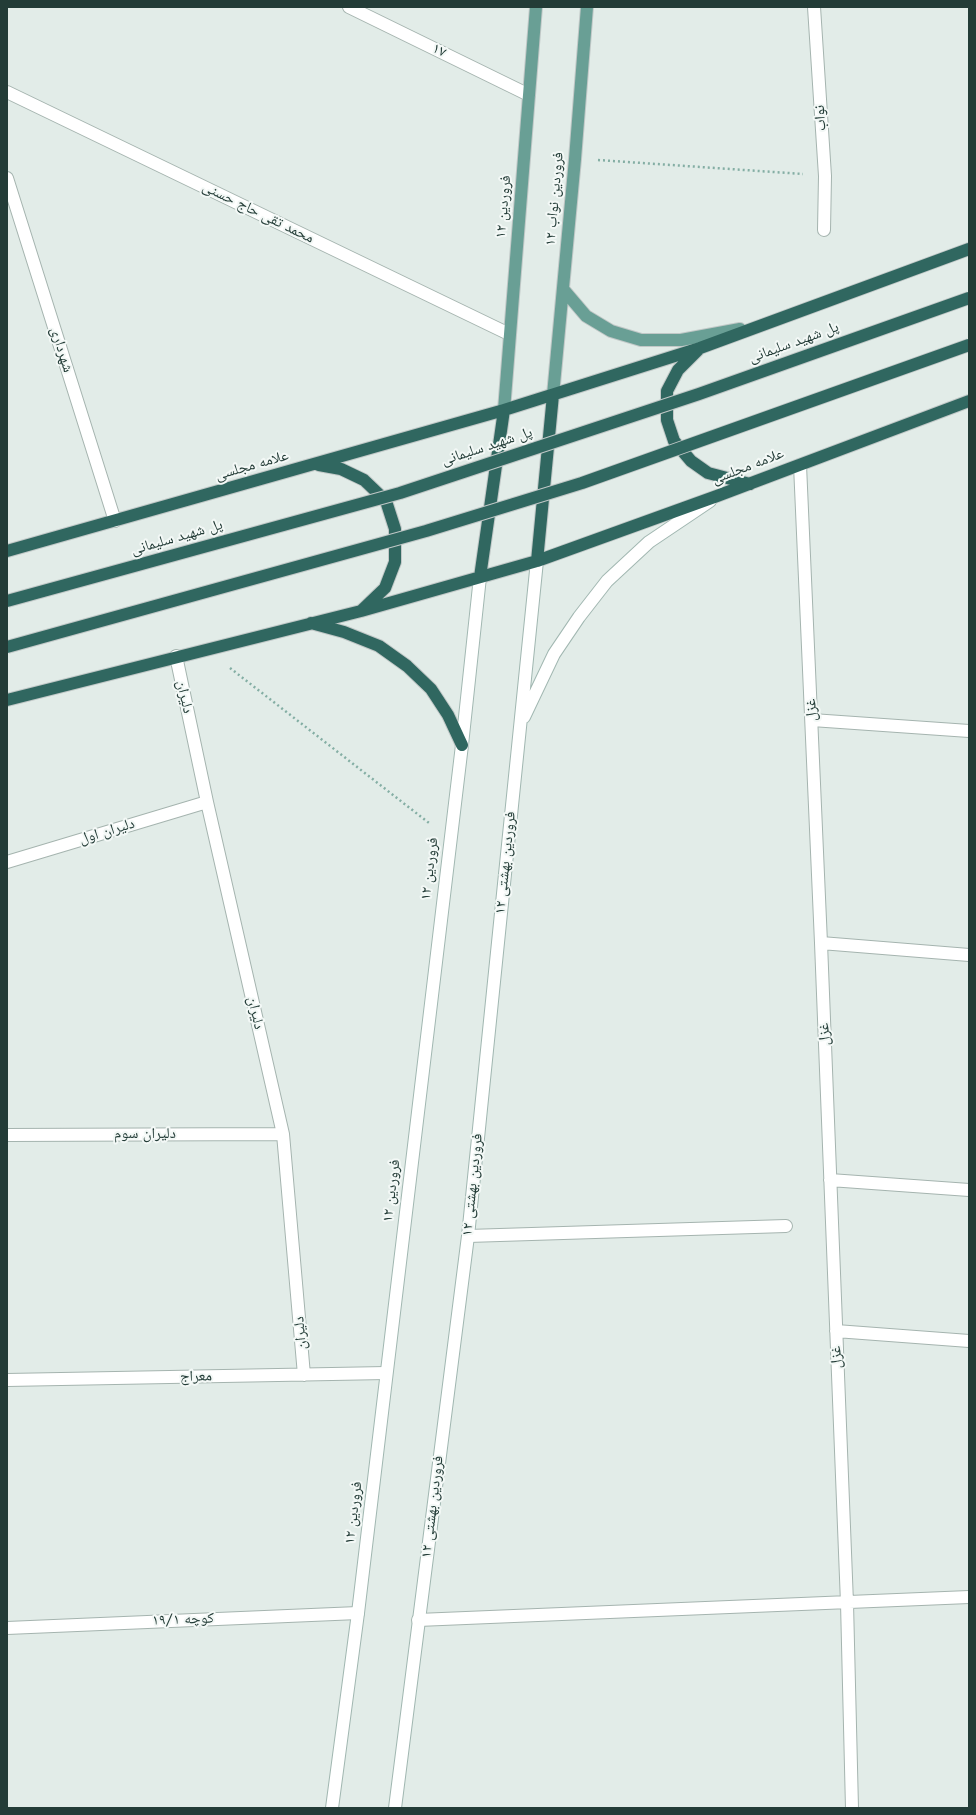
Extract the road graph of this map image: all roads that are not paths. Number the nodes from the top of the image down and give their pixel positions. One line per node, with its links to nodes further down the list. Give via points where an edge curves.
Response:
1 (349, 7): 6 (street, ۱۷)
2 (536, 7): 6 (main road, ۱۲ فروردین)
3 (587, 7): 10 (main road, ۱۲ فروردین نواب)
4 (814, 7): 8 (street, نواب, via 825,176)
5 (7, 92): 13 (street, محمد تقی حاج حسنی)
6 (529, 95): 13 (main road, ۱۲ فروردین)
7 (7, 178): 23 (street, شهرداری)
8 (824, 230)
9 (969, 249): 12 (highway)
10 (563, 289): 12 (main road, via 586,316 611,331 641,340 681,340); 16 (main road, ۱۲ فروردین نواب)
11 (969, 298): 27 (highway, پل شهید سلیمانی, bridge, via 699,394 400,493)
12 (767, 325): 15 (highway)
13 (509, 334): 18 (main road, ۱۲ فروردین)
14 (969, 345): 30 (highway, bridge, via 582,483 426,531)
15 (700, 348): 16 (highway); 21 (highway, via 678,370 667,391 667,420 674,441 691,461 708,473)
16 (553, 395): 18 (highway, علامه مجلسی); 25 (highway)
17 (969, 401): 20 (highway, علامه مجلسی)
18 (504, 410): 19 (highway, علامه مجلسی); 26 (highway)
19 (317, 465): 23 (highway, علامه مجلسی); 28 (highway, via 341,469 364,480 386,502 395,529 395,562 385,588)
20 (800, 465): 21 (highway, علامه مجلسی); 33 (street, غزل)
21 (750, 484): 22 (highway, علامه مجلسی)
22 (717, 496): 25 (highway, علامه مجلسی); 34 (street, via 649,542 608,581 579,616 554,654)
23 (115, 521): 24 (highway, علامه مجلسی)
24 (7, 551)
25 (537, 561): 26 (highway, علامه مجلسی); 34 (street, ۱۲ فروردین بهشتی)
26 (480, 577): 28 (highway); 36 (street, ۱۲ فروردین)
27 (7, 601)
28 (361, 610): 29 (highway)
29 (310, 623): 31 (highway); 36 (highway, via 344,632 379,646 407,666 431,689 448,715)
30 (7, 647)
31 (176, 656): 32 (highway); 37 (street, دلیران)
32 (7, 700)
33 (812, 720): 35 (street); 39 (street, غزل)
34 (520, 726): 46 (street, ۱۲ فروردین بهشتی)
35 (969, 731)
36 (462, 745): 49 (street, ۱۲ فروردین)
37 (207, 802): 38 (street, دلیران اول); 41 (street, دلیران)
38 (7, 862)
39 (821, 943): 40 (street); 43 (street, غزل)
40 (969, 955)
41 (283, 1134): 42 (street, دلیران سوم); 50 (street, دلیران)
42 (7, 1135)
43 (830, 1180): 44 (street); 47 (street, غزل)
44 (969, 1190)
45 (786, 1226): 46 (street)
46 (468, 1236): 55 (street, ۱۲ فروردین بهشتی)
47 (836, 1330): 48 (street); 53 (street, غزل)
48 (969, 1341)
49 (386, 1373): 50 (street, معراج); 54 (street, ۱۲ فروردین)
50 (304, 1375): 51 (street, معراج)
51 (7, 1380)
52 (969, 1597): 53 (street)
53 (846, 1603): 55 (street); 59 (street, غزل)
54 (358, 1613): 56 (street, کوچه ۱۹/۱); 57 (street, ۱۲ فروردین)
55 (418, 1620): 58 (street, ۱۲ فروردین بهشتی)
56 (7, 1628)
57 (332, 1808)
58 (395, 1808)
59 (852, 1808)

